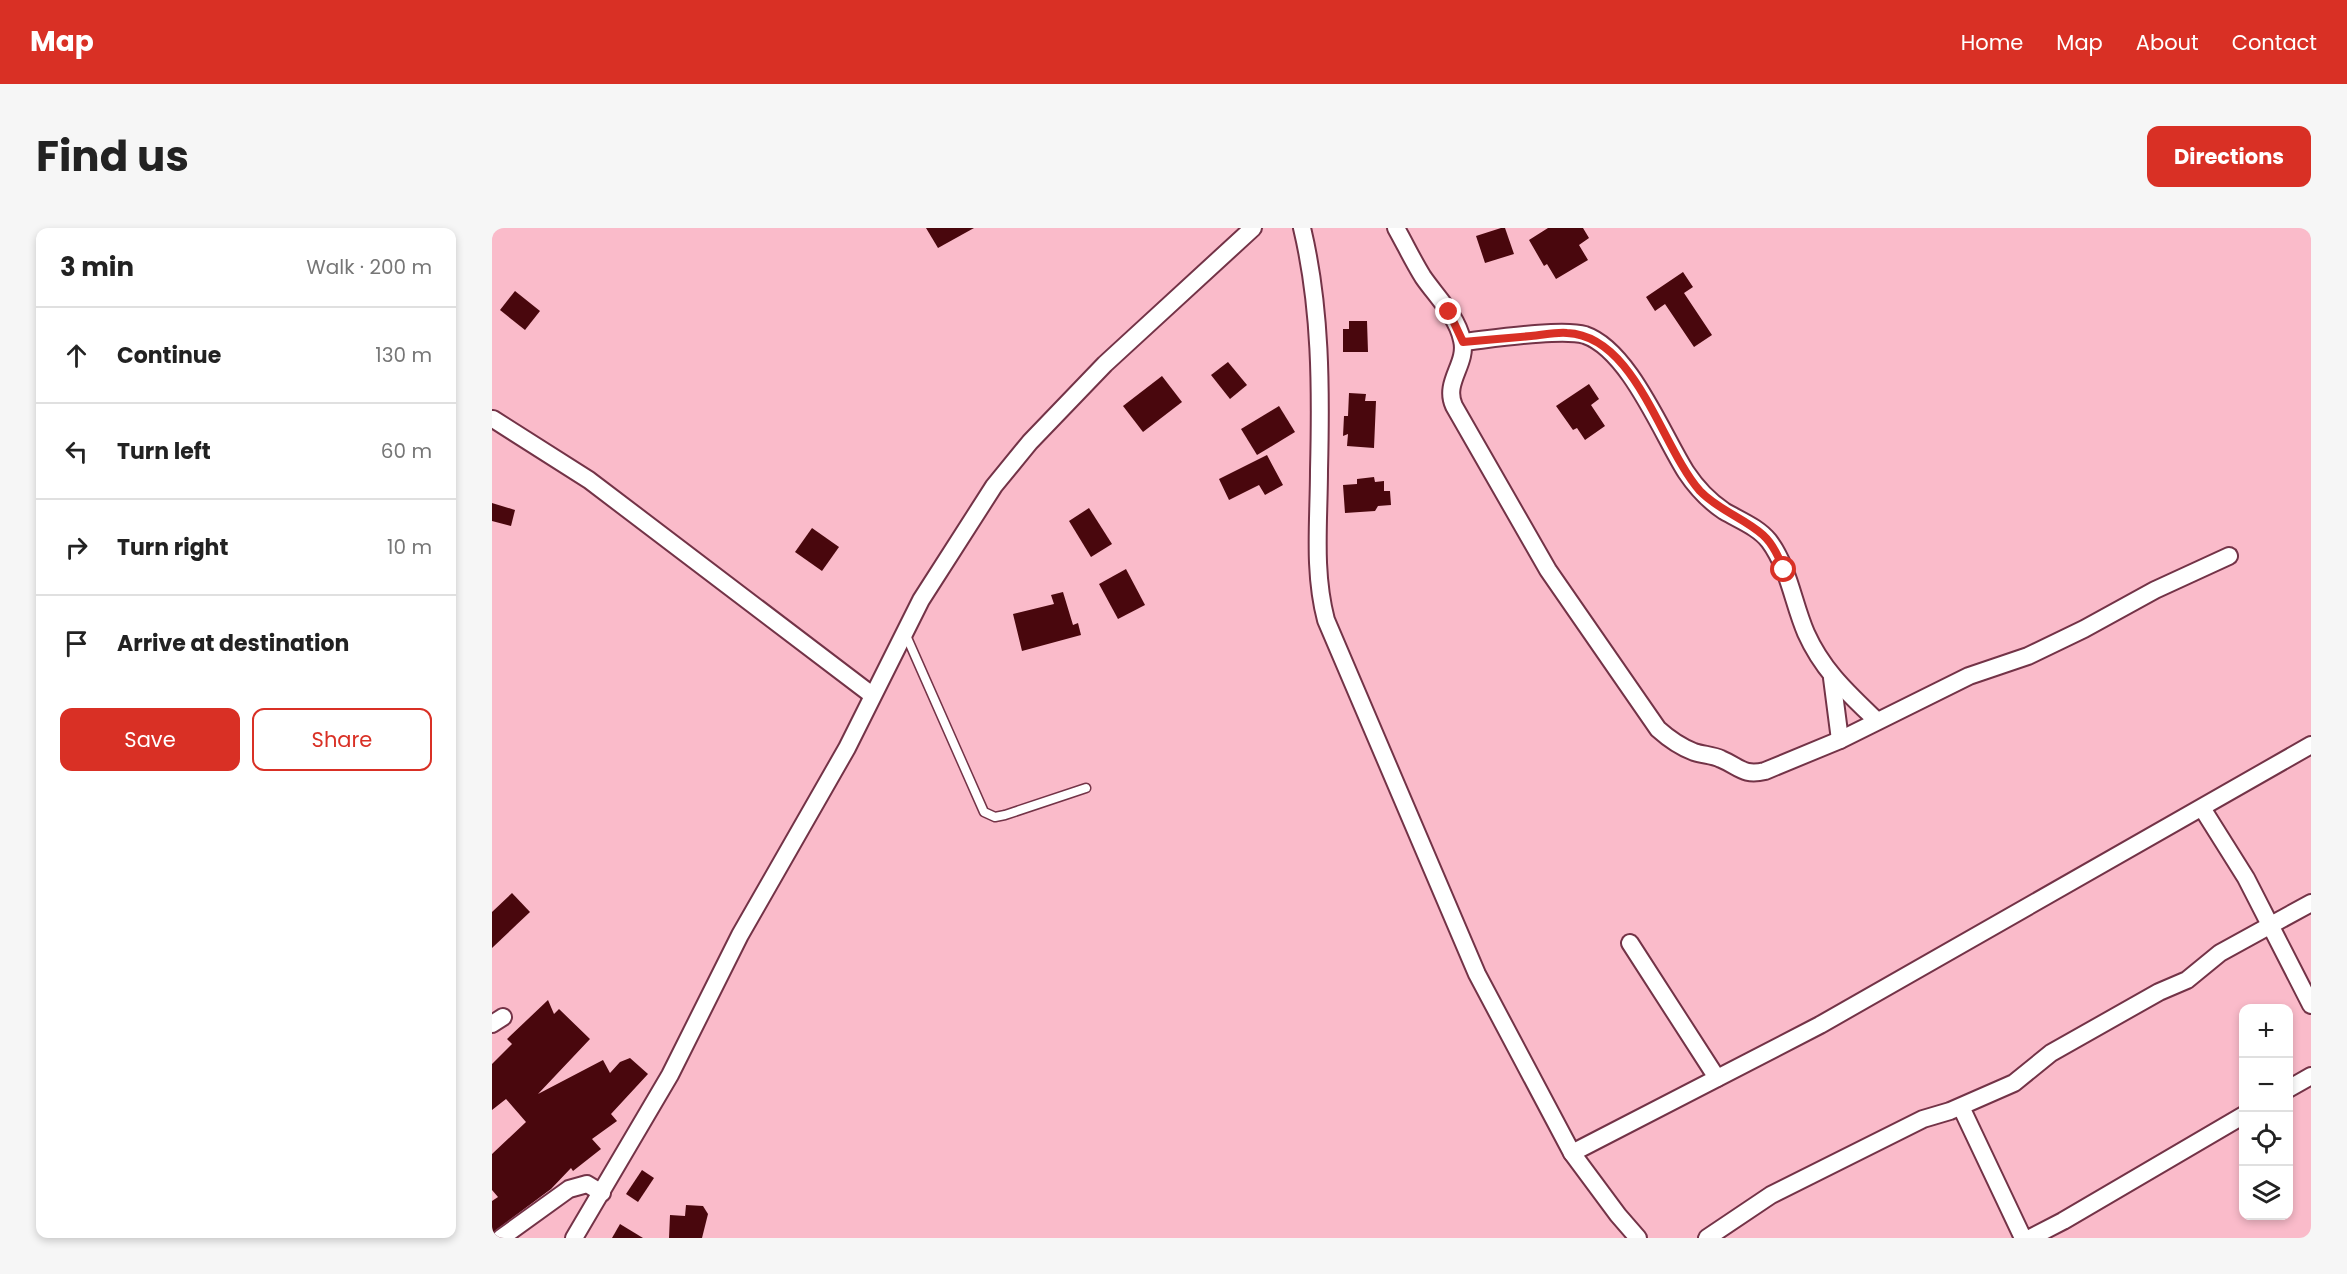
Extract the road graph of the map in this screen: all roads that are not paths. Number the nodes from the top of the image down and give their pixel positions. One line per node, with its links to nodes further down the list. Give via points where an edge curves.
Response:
1 (1253, 228): 7 (street, via 1106,364 1030,442 994,486)
2 (1302, 228): 24 (street, via 1316,313 1321,387 1318,572 1326,620 1477,974)
3 (1396, 228): 4 (street, via 1422,275 1449,312)
4 (1463, 342): 8 (street, via 1566,333 1585,335 1600,343 1623,365 1701,491 1770,542 1806,633); 11 (street, via 1463,357 1452,385 1454,406 1548,570 1658,729 1693,752 1719,758 1753,774)
5 (493, 419): 9 (street, via 589,480)
6 (2229, 556): 10 (street, via 2028,656 1969,676)
7 (904, 632): 9 (street); 13 (lane, via 984,812 995,817 1005,815)
8 (1832, 678): 10 (street); 11 (street)
9 (872, 695): 25 (street, via 847,747 740,935 670,1075)
10 (1877, 721): 11 (street)
11 (1840, 740)
12 (2311, 745): 14 (street)
13 (1086, 788)
14 (2202, 808): 16 (street); 20 (street, via 1820,1025)
15 (2311, 903): 16 (street)
16 (2270, 924): 18 (street); 22 (street, via 2220,952 2187,980 2051,1053 2014,1083)
17 (1630, 943): 20 (street)
18 (2311, 1005)
19 (2311, 1076): 21 (street)
20 (1717, 1078): 24 (street)
21 (2293, 1087)
22 (1961, 1107): 29 (street, via 1923,1119 1771,1195); 30 (street)
23 (2239, 1118): 31 (street)
24 (1572, 1153): 28 (street)
25 (602, 1193): 26 (street, via 587,1184 569,1189); 27 (street)
26 (501, 1238)
27 (574, 1238)
28 (1638, 1238)
29 (1707, 1238)
30 (2023, 1238)
31 (2030, 1238)

